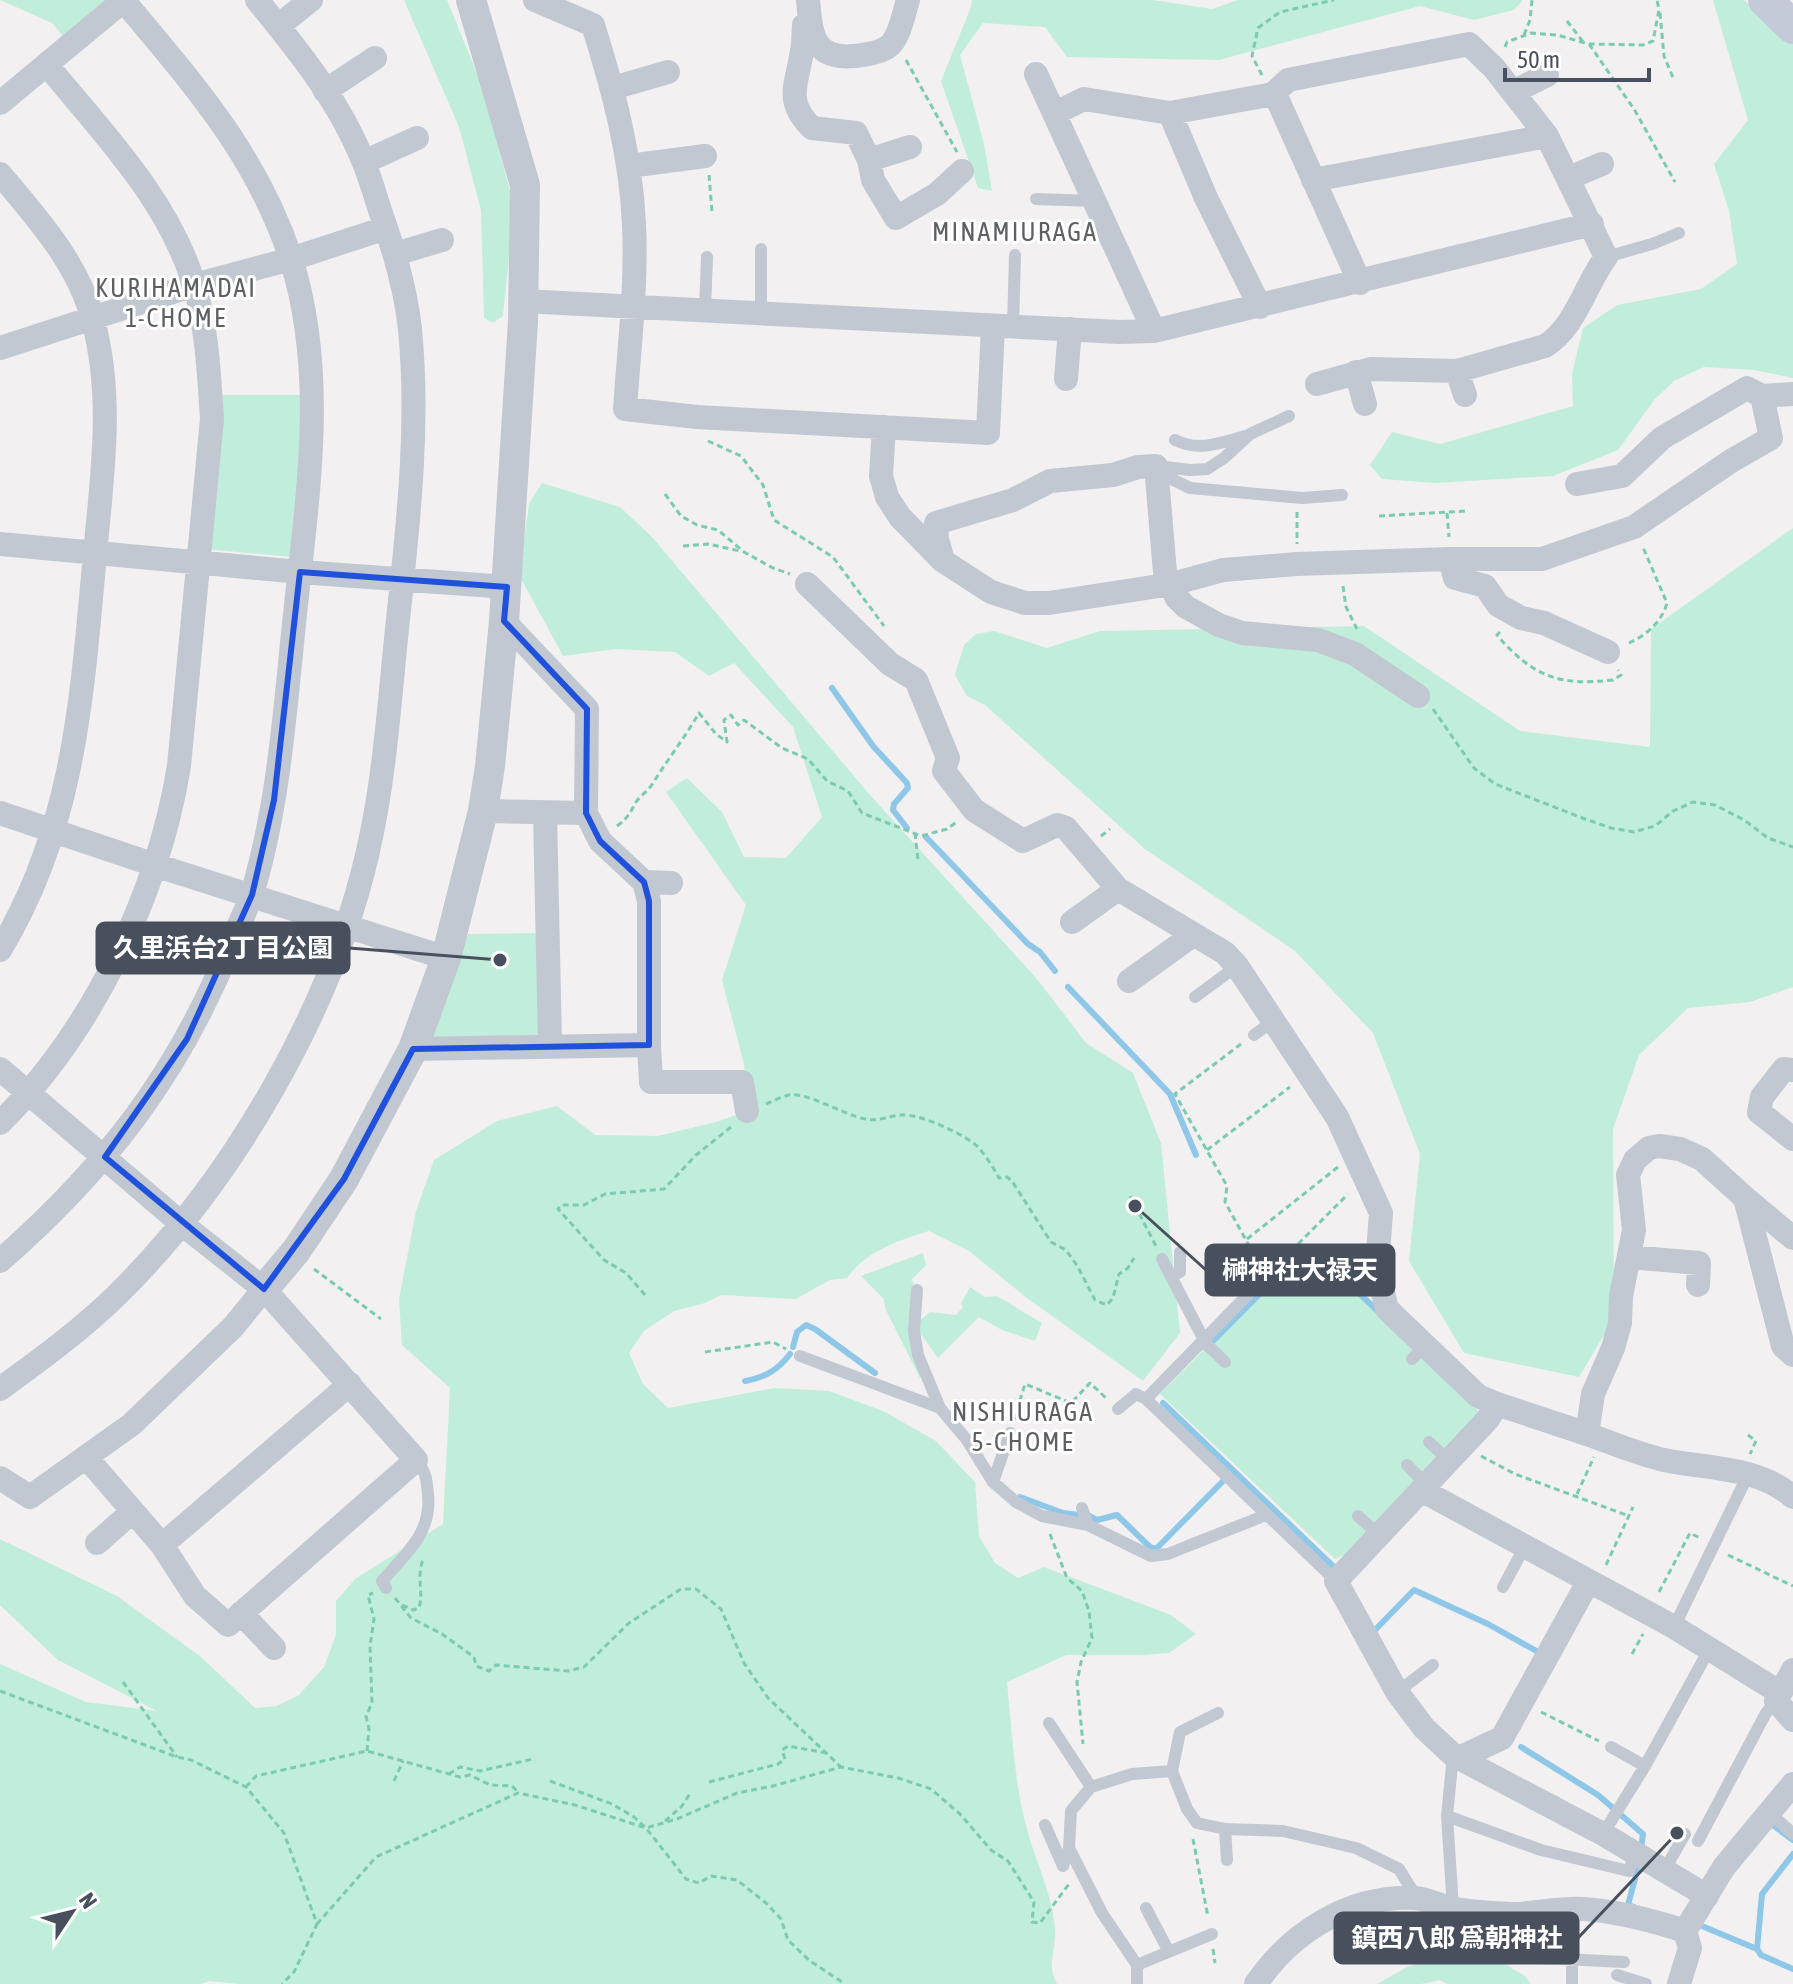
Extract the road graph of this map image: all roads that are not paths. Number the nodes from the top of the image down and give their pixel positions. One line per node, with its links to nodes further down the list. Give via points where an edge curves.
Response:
1 (124, 0): 12 (street); 46 (street, via 240,148)
2 (257, 0): 9 (street)
3 (311, 0): 9 (street)
4 (471, 0): 49 (street, via 525,185)
5 (535, 0): 16 (street, via 593,25)
6 (908, 0): 8 (street, via 894,40 866,55 830,55 814,39)
7 (1765, 0): 10 (main road)
8 (809, 11): 27 (street, via 795,102 812,128 856,133)
9 (278, 26): 17 (street)
10 (1793, 27)
11 (375, 58): 17 (street)
12 (47, 65): 20 (street); 48 (street, via 133,169)
13 (668, 72): 16 (street)
14 (1036, 74): 21 (street)
15 (1547, 75): 18 (street)
16 (613, 88): 30 (street)
17 (325, 91): 28 (street)
18 (1513, 92): 19 (street, via 1469,44 1288,80); 23 (street)
19 (1274, 94): 22 (street); 34 (street)
20 (0, 103)
21 (1055, 113): 22 (street, via 1084,99); 36 (street)
22 (1170, 113): 51 (street)
23 (1547, 136): 33 (street); 34 (street)
24 (417, 138): 28 (street)
25 (910, 147): 27 (street)
26 (705, 156): 30 (street)
27 (869, 160): 31 (street, via 873,180 896,218 937,194)
28 (364, 162): 38 (street)
29 (1602, 164): 33 (street)
30 (629, 166): 50 (street)
31 (962, 171)
32 (0, 174): 54 (street, via 55,242)
33 (1569, 178): 37 (street)
34 (1313, 180): 47 (street)
35 (1036, 199): 36 (lane)
36 (1094, 201): 57 (street)
37 (1592, 224): 45 (street); 47 (street)
38 (386, 228): 42 (street); 46 (street)
39 (1679, 233): 45 (lane)
40 (442, 240): 42 (street)
41 (761, 249): 53 (lane)
42 (395, 254): 80 (street, via 410,325 413,389)
43 (1015, 255): 55 (lane)
44 (707, 257): 52 (lane)
45 (1606, 257): 59 (street, via 1543,357)
46 (291, 259): 48 (street); 79 (street, via 312,385 312,453)
47 (1360, 283): 51 (street)
48 (194, 285): 54 (street); 78 (street, via 209,365 212,419)
49 (523, 301): 50 (street); 83 (street)
50 (632, 307): 52 (street); 68 (street, via 625,409)
51 (1260, 307): 57 (street)
52 (705, 310): 53 (street)
53 (761, 312): 55 (street)
54 (93, 318): 58 (street); 75 (street, via 103,370 106,435)
55 (1003, 326): 56 (street); 68 (street, via 988,433)
56 (1070, 329): 57 (street); 61 (street)
57 (1154, 331)
58 (0, 348)
59 (1457, 371): 60 (street); 64 (street)
60 (1356, 372): 62 (street); 66 (street)
61 (1066, 379)
62 (1317, 384)
63 (1793, 394): 65 (street)
64 (1465, 395)
65 (1762, 396): 72 (street, via 1747,388 1662,438 1622,476); 76 (street, via 1771,438 1634,527 1542,559)
66 (1365, 404)
67 (1289, 416): 69 (lane)
68 (884, 427): 77 (street, via 881,476 887,497)
69 (1250, 434): 70 (lane, via 1208,447); 71 (lane, via 1207,469)
70 (1175, 440)
71 (1156, 469): 73 (lane, via 1190,488 1297,497); 77 (street, via 1138,467 1050,481 1013,500 936,523); 82 (street)
72 (1577, 484)
73 (1342, 495)
74 (0, 544): 75 (street)
75 (95, 553): 78 (street); 91 (street, via 81,703)
76 (1450, 559): 82 (street, via 1223,570); 85 (street, via 1455,578 1485,586 1498,605)
77 (943, 561): 82 (street, via 991,592 1025,603)
78 (200, 562): 79 (street); 92 (street, via 179,766)
79 (300, 572): 80 (street); 96 (street, via 274,800)
80 (402, 580): 83 (street); 98 (street, via 380,787 368,854)
81 (807, 584): 95 (street, via 890,664 916,680 948,758 944,771 974,810 1023,841 1057,825 1066,828)
82 (1169, 584): 86 (street, via 1186,607 1219,625 1242,633 1318,640 1355,654)
83 (507, 587): 84 (street)
84 (504, 621): 87 (street); 90 (street, via 587,709)
85 (1608, 652)
86 (1418, 696)
87 (483, 811): 89 (street); 101 (street)
88 (0, 813): 91 (street)
89 (545, 813): 90 (street); 105 (street)
90 (586, 813): 93 (street, via 600,841)
91 (55, 831): 92 (street); 100 (street)
92 (155, 865): 96 (street); 110 (street, via 88,1010)
93 (644, 882): 94 (street); 106 (street, via 649,901)
94 (671, 883)
95 (1118, 889): 97 (street); 99 (street)
96 (252, 895): 98 (street); 114 (street, via 187,1039 154,1094)
97 (1072, 922)
98 (345, 926): 101 (street); 116 (street, via 280,1078 238,1148)
99 (1193, 935): 102 (street); 103 (street)
100 (0, 950)
101 (446, 958): 107 (street)
102 (1237, 966): 104 (lane); 134 (street, via 1263,1028 1309,1072 1337,1117 1381,1213 1377,1267 1387,1309 1418,1352)
103 (1129, 981)
104 (1195, 997)
105 (550, 1045): 106 (street); 107 (street)
106 (649, 1045): 111 (street, via 651,1082 742,1082)
107 (413, 1049): 125 (street, via 344,1179)
108 (0, 1069): 110 (street)
109 (1793, 1070): 113 (street, via 1784,1069 1762,1097 1759,1112)
110 (28, 1093): 112 (street); 114 (street)
111 (747, 1111)
112 (0, 1123)
113 (1793, 1139)
114 (105, 1157): 116 (street); 121 (street)
115 (1745, 1198): 117 (street); 119 (street, via 1702,1159 1659,1146 1643,1151 1628,1175 1634,1230); 128 (street, via 1783,1346)
116 (182, 1224): 125 (street); 132 (street, via 115,1296)
117 (1793, 1238)
118 (1180, 1252): 122 (lane, via 1180,1272)
119 (1629, 1257): 124 (street, via 1699,1263); 138 (street, via 1620,1323 1593,1394)
120 (1162, 1259): 122 (lane)
121 (0, 1261)
122 (1171, 1276): 127 (lane)
123 (1267, 1281): 127 (lane)
124 (1698, 1285)
125 (264, 1289): 131 (street); 141 (street, via 162,1396)
126 (917, 1290): 135 (lane, via 918,1355)
127 (1202, 1339): 130 (lane); 133 (lane)
128 (1793, 1355)
129 (800, 1356): 135 (lane)
130 (1225, 1362)
131 (350, 1384): 142 (street); 158 (street)
132 (0, 1389)
133 (1146, 1399): 136 (lane, via 1136,1394); 151 (lane)
134 (1497, 1404): 138 (street); 140 (street)
135 (940, 1408): 146 (lane)
136 (1118, 1409)
137 (1010, 1433): 146 (lane)
138 (1595, 1437): 144 (street, via 1664,1460)
139 (1429, 1442): 140 (lane)
140 (1455, 1453): 147 (street)
141 (86, 1457): 145 (street, via 30,1497); 150 (street)
142 (416, 1460): 163 (lane, via 426,1472 430,1512 418,1541 382,1581); 164 (street)
143 (1407, 1465): 147 (lane)
144 (1748, 1475): 148 (street); 165 (lane)
145 (0, 1478)
146 (993, 1482): 154 (lane, via 1016,1502)
147 (1424, 1487): 156 (street); 159 (street)
148 (1793, 1497)
149 (1082, 1508): 154 (lane)
150 (132, 1512): 157 (street); 158 (street)
151 (1266, 1515): 154 (lane, via 1151,1556); 155 (lane)
152 (1358, 1516): 156 (lane)
153 (1294, 1520): 155 (lane)
154 (1088, 1525)
155 (1283, 1531): 160 (lane)
156 (1379, 1535): 160 (street)
157 (97, 1543)
158 (162, 1545): 164 (street, via 195,1596 228,1625)
159 (1524, 1548): 161 (street); 162 (lane)
160 (1336, 1581): 170 (street)
161 (1593, 1583): 165 (street); 176 (street, via 1548,1658 1529,1705 1502,1738)
162 (1503, 1587)
163 (386, 1588)
164 (241, 1613): 166 (street)
165 (1674, 1627): 167 (street)
166 (274, 1648)
167 (1710, 1648): 171 (street); 177 (lane)
168 (1433, 1665): 170 (lane)
169 (1793, 1670): 171 (street)
170 (1397, 1692): 176 (street, via 1424,1728)
171 (1777, 1697): 173 (street); 188 (lane)
172 (1218, 1713): 178 (lane, via 1180,1732)
173 (1793, 1720)
174 (1049, 1723): 179 (lane)
175 (1611, 1747): 177 (lane)
176 (1456, 1756): 182 (lane); 183 (street)
177 (1645, 1766): 183 (lane)
178 (1172, 1771): 179 (lane); 185 (lane, via 1197,1823)
179 (1088, 1784): 189 (lane, via 1071,1811)
180 (1793, 1784): 181 (street)
181 (1769, 1812): 187 (lane); 196 (street, via 1724,1867)
182 (1447, 1816): 191 (lane, via 1541,1850 1629,1871); 194 (lane)
183 (1612, 1818): 191 (street)
184 (1045, 1825): 189 (lane, via 1063,1866)
185 (1225, 1829): 190 (lane); 192 (lane, via 1283,1831 1356,1848 1399,1869)
186 (1685, 1834): 191 (lane)
187 (1793, 1834)
188 (1698, 1841)
189 (1068, 1852): 200 (lane)
190 (1227, 1860)
191 (1649, 1860): 196 (street)
192 (1417, 1898): 194 (street); 202 (street, via 1346,1910 1312,1927 1271,1961)
193 (1146, 1908): 198 (lane)
194 (1453, 1908): 195 (street)
195 (1511, 1914): 196 (street, via 1584,1909 1648,1919); 199 (lane, via 1514,1939 1541,1958)
196 (1696, 1914): 205 (street)
197 (1212, 1934): 198 (lane)
198 (1169, 1952): 200 (lane)
199 (1572, 1962): 203 (lane); 204 (lane, via 1624,1959 1621,1975)
200 (1137, 1965): 201 (lane)
201 (1137, 1984)
202 (1256, 1984)
203 (1572, 1984)
204 (1646, 1984)
205 (1679, 1984)

